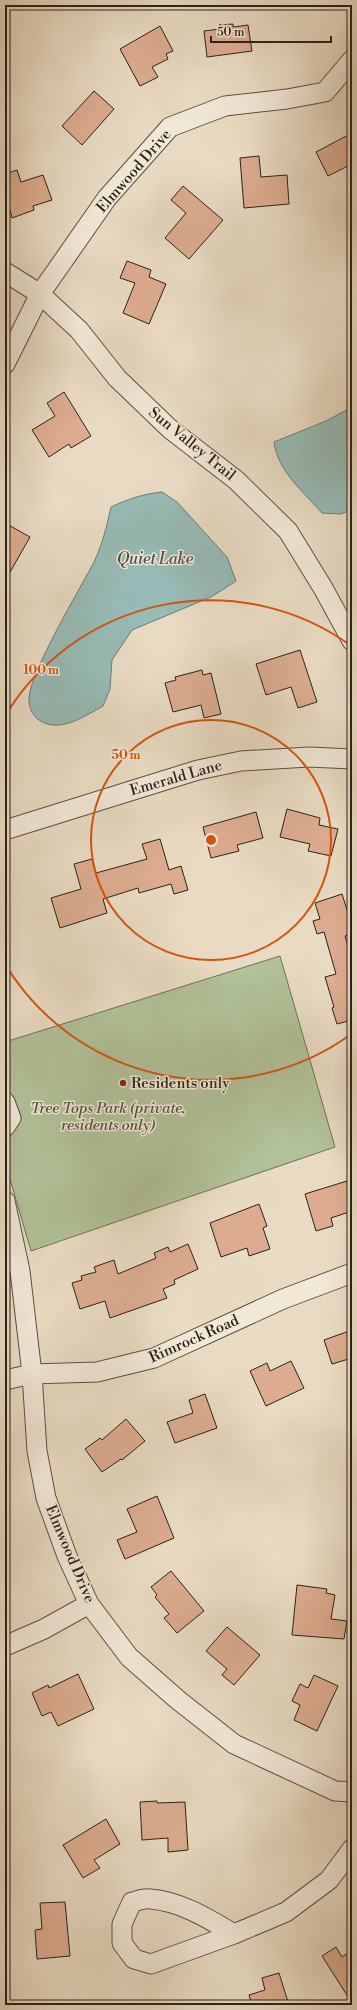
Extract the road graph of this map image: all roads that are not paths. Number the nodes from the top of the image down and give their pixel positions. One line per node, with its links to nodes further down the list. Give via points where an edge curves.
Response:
1 (352, 60): 3 (street, Elmwood Drive, via 325,92 225,106 170,127 107,198)
2 (5, 272): 3 (street, Sun Valley Trail)
3 (40, 294): 4 (street, Elmwood Drive); 5 (street, Sun Valley Trail, via 79,330 117,378 170,429 236,480 288,531)
4 (5, 364)
5 (352, 641)
6 (352, 759): 7 (street, Emerald Lane, via 309,757 234,763 198,770)
7 (5, 830)
8 (5, 1102): 9 (street, via 11,1118)
9 (5, 1127)
10 (5, 1201): 12 (street, Elmwood Drive, via 20,1271)
11 (352, 1273): 12 (street, Rimrock Road, via 283,1299 154,1358 97,1372)
12 (32, 1374): 13 (street, Rimrock Road); 14 (street, Elmwood Drive, via 37,1450 46,1498 67,1556)
13 (5, 1380)
14 (89, 1604): 15 (street, via 44,1629); 16 (street, Elmwood Drive, via 129,1657 234,1744 335,1791)
15 (5, 1646)
16 (352, 1792)
17 (352, 1849): 18 (street, via 329,1880 286,1912)
18 (234, 1934): 18 (street, via 205,1916 170,1903 150,1899 132,1902 122,1924 122,1943 134,1959 151,1964)

